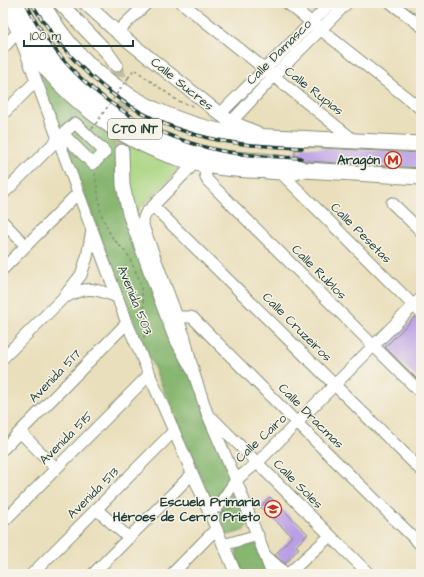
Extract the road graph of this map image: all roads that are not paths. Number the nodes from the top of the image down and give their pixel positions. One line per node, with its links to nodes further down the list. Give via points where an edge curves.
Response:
1 (4, 3): 15 (main road, CTO INT)
2 (16, 3): 31 (highway, CTO INT, via 37,39 69,78 102,107 136,129 196,153 292,165)
3 (42, 3): 25 (highway, CTO INT, via 57,28 84,59 131,97 171,118 190,124 230,134)
4 (60, 3): 18 (main road)
5 (85, 3): 16 (main road, Calle Sucres / CTO INT)
6 (147, 3): 16 (street)
7 (182, 3): 19 (street, Calle Rupias)
8 (287, 3): 12 (street)
9 (331, 3): 12 (street, Calle Damasco)
10 (347, 3): 14 (street, Calle Damasco)
11 (391, 3): 13 (street)
12 (312, 22): 14 (street); 19 (street, Calle Damasco)
13 (421, 26)
14 (321, 29): 19 (street, Calle Damasco); 21 (street)
15 (18, 32): 17 (street); 20 (street, Avenida 503); 30 (main road, CTO INT, via 39,63 93,114 142,144)
16 (117, 32): 23 (main road, Calle Sucres / CTO INT)
17 (3, 48)
18 (116, 65)
19 (269, 73): 23 (street, Calle Damasco); 24 (street, Calle Damasco); 27 (street, Calle Rupias)
20 (36, 81): 22 (street); 26 (street, Avenida 503)
21 (421, 109)
22 (3, 114)
23 (220, 114): 24 (main road, Calle Sucres / CTO INT)
24 (231, 122): 25 (main road, Calle Sucres / CTO INT)
25 (268, 137): 27 (highway, CTO INT)
26 (58, 138): 34 (street, Avenida 503); 35 (street)
27 (355, 141): 28 (highway, CTO INT)
28 (421, 144)
29 (122, 151): 50 (main road, via 123,184 129,214 174,335)
30 (199, 165): 32 (main road, CTO INT); 37 (street); 48 (street, Calle Rublos, via 208,181)
31 (304, 170): 32 (main road, CTO INT, via 292,174); 33 (highway, CTO INT)
32 (281, 173): 45 (street, Calle Pesetas)
33 (421, 177)
34 (78, 193): 39 (street, Avenida 503); 41 (street)
35 (3, 194)
36 (392, 203): 40 (street)
37 (153, 206): 46 (street, via 143,220 143,226); 52 (street, Calle Cruzeiros)
38 (3, 222): 41 (street)
39 (92, 230): 43 (street, Avenida 503); 44 (street, via 81,275)
40 (421, 231)
41 (26, 246): 42 (street)
42 (3, 269)
43 (117, 297): 44 (street, via 101,290 85,289); 47 (street, Avenida 503)
44 (62, 299): 49 (street)
45 (418, 305): 48 (street, Calle Cairo)
46 (177, 317): 50 (street); 55 (street, Calle Dracmas, via 194,318)
47 (127, 323): 51 (street, Avenida 503); 57 (street, Avenida 517)
48 (373, 347): 52 (street, Calle Cairo); 53 (street, Calle Rublos)
49 (3, 358)
50 (192, 368): 54 (street)
51 (150, 374): 56 (street, Avenida 503); 60 (street, Avenida 515)
52 (335, 385): 55 (street, Calle Cairo); 61 (street, Calle Cruzeiros)
53 (421, 393)
54 (206, 413): 59 (street, Calle Soles); 63 (street)
55 (297, 423): 59 (street, Calle Cairo); 71 (street, Calle Dracmas)
56 (174, 431): 62 (street, Avenida 503); 64 (street, Avenida 513)
57 (20, 432): 58 (street, Avenida 517); 60 (street)
58 (3, 449)
59 (257, 464): 63 (street, Calle Cairo); 69 (street, Calle Soles)
60 (56, 468): 66 (street, Avenida 515)
61 (421, 470)
62 (192, 474): 65 (street, Avenida 503); 70 (street)
63 (236, 480): 65 (street, Calle Cairo); 68 (street)
64 (96, 509): 70 (street); 74 (street, Avenida 513)
65 (209, 518): 67 (street, Avenida 503)
66 (3, 522)
67 (216, 529): 72 (street, Avenida 503); 76 (street)
68 (258, 535): 72 (street); 73 (street)
69 (330, 536): 79 (street); 80 (street, Calle Soles)
70 (129, 538): 75 (street)
71 (421, 544)
72 (223, 545): 77 (street, Avenida 503)
73 (266, 555): 78 (street); 79 (street)
74 (32, 574)
75 (93, 574)
76 (172, 574)
77 (236, 574)
78 (272, 574)
79 (287, 574)
80 (369, 574)

